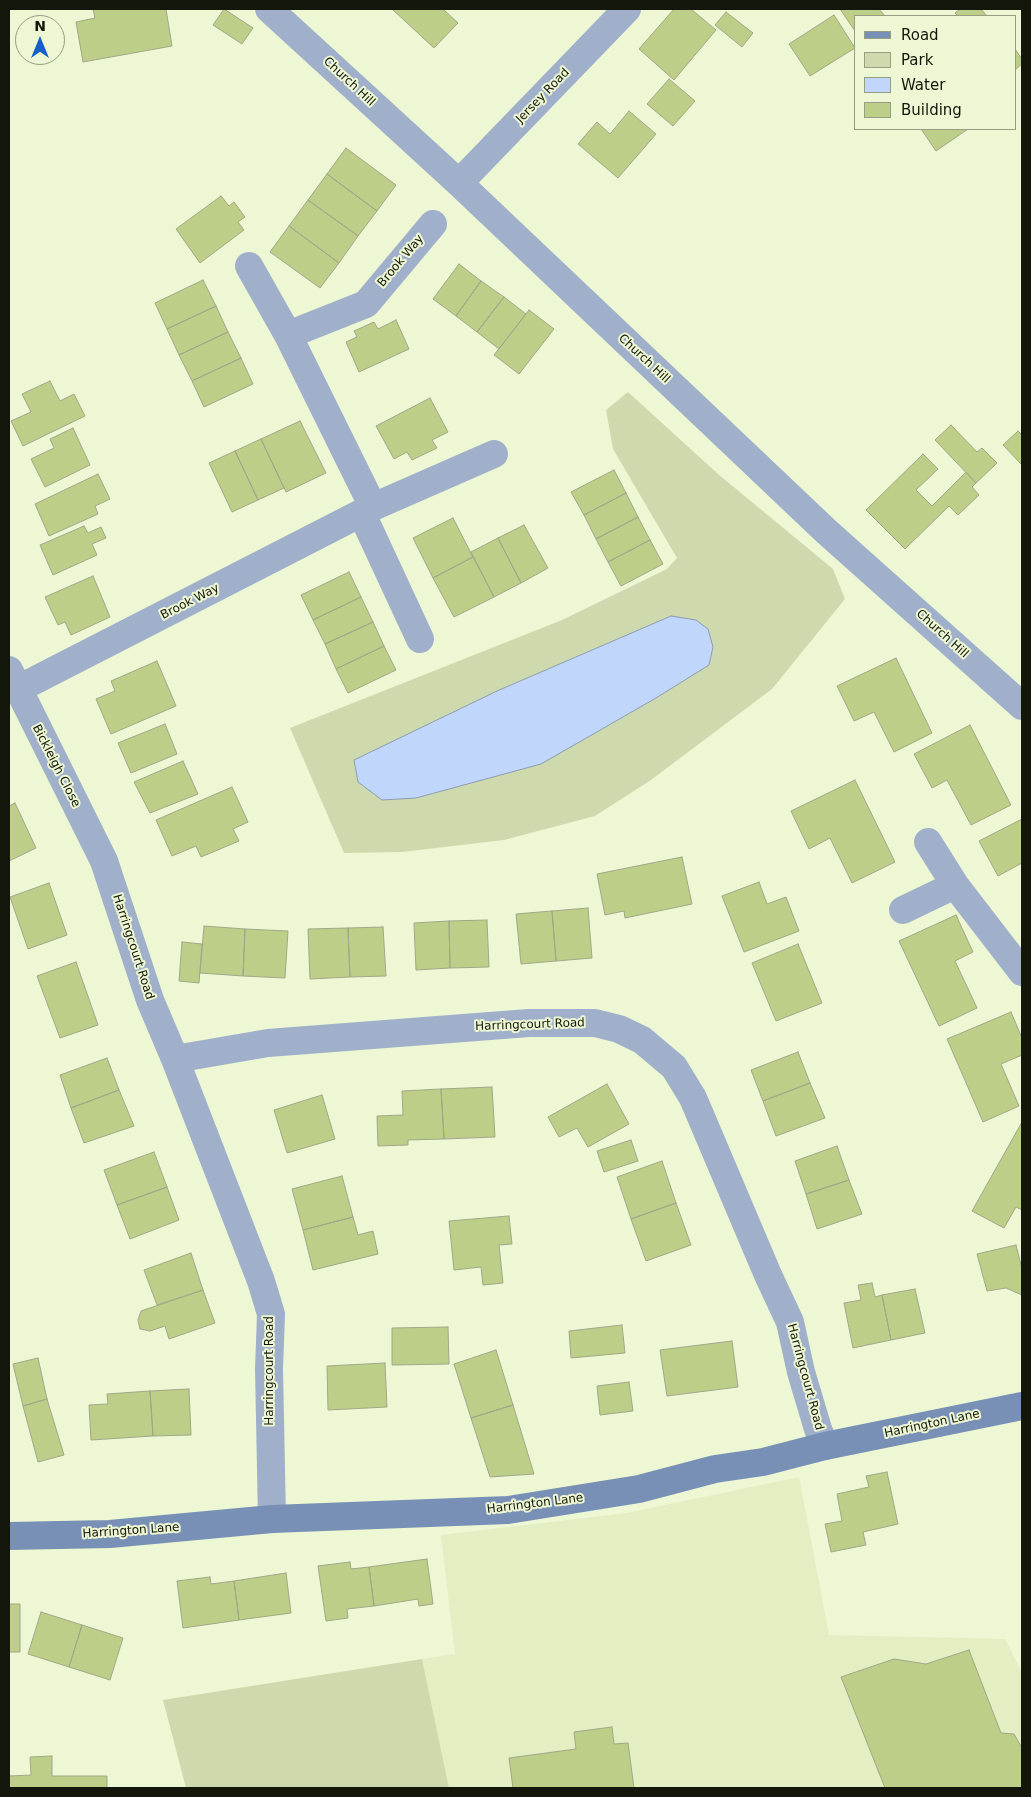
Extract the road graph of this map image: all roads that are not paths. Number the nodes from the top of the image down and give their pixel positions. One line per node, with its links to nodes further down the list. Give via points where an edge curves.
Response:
1 (269, 9): 3 (street, Church Hill)
2 (626, 9): 3 (street, Jersey Road)
3 (459, 183): 11 (street, Church Hill, via 827,532)
4 (433, 224): 6 (street, Brook Way, via 366,304)
5 (250, 266): 6 (street)
6 (288, 335): 8 (street)
7 (494, 454): 8 (street, Brook Way)
8 (367, 510): 9 (street); 10 (street, Brook Way)
9 (420, 639)
10 (13, 680): 13 (street, Bickleigh Close)
11 (1022, 706)
12 (928, 842): 14 (street)
13 (104, 862): 17 (street, Harringcourt Road, via 150,1000)
14 (955, 885): 15 (street); 16 (street)
15 (903, 910)
16 (1022, 972)
17 (176, 1059): 19 (street, Harringcourt Road, via 268,1043 529,1023 595,1023 619,1029 642,1040 674,1067 693,1098 790,1322 801,1372); 20 (street, Harringcourt Road, via 271,1314)
18 (1022, 1406): 19 (street, Harrington Lane)
19 (825, 1446): 20 (street, Harrington Lane, via 639,1489 508,1510)
20 (272, 1520): 21 (street, Harrington Lane, via 110,1534)
21 (9, 1536)

